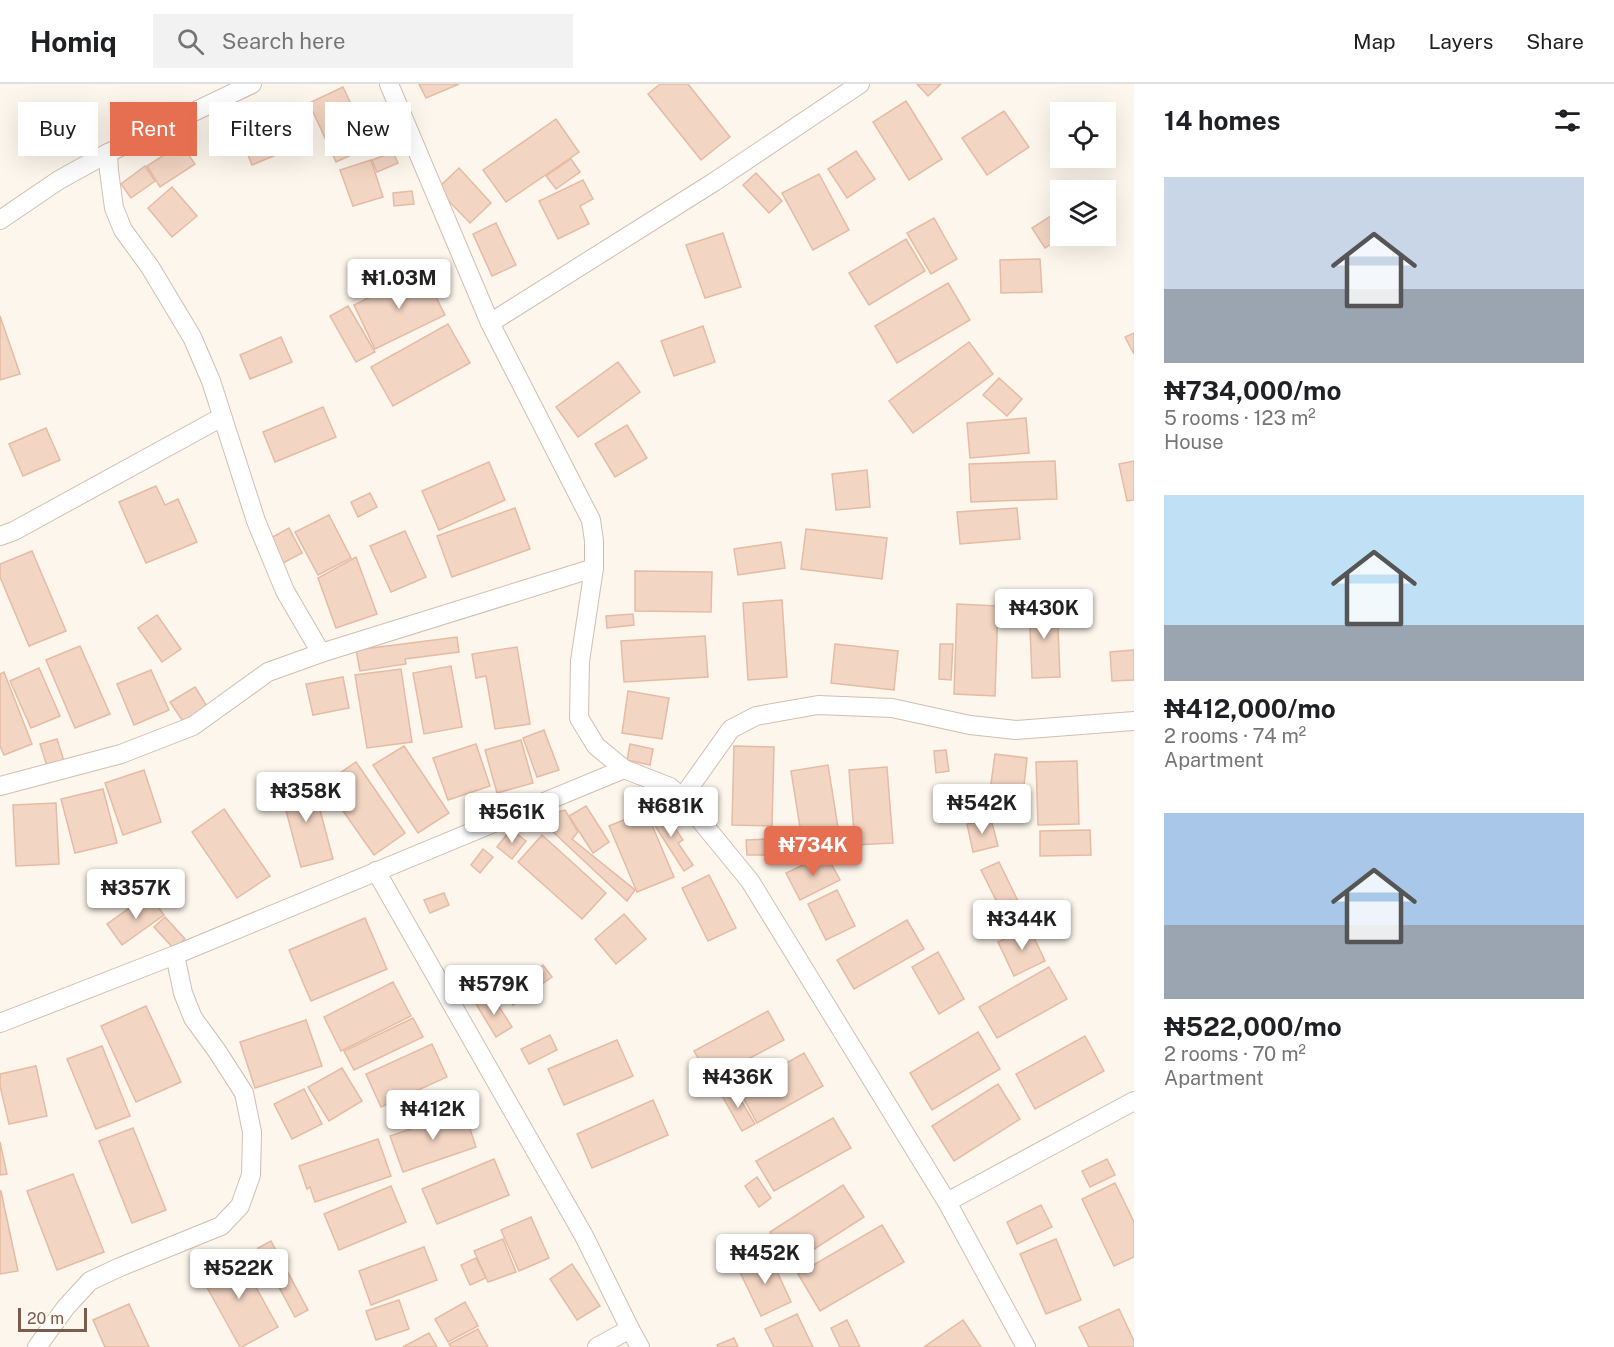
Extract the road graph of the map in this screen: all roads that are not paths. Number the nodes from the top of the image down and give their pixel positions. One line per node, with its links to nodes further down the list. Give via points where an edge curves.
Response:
1 (252, 84): 4 (street)
2 (389, 84): 6 (street)
3 (860, 84): 6 (street, via 714,182)
4 (108, 153): 5 (street); 7 (street, via 114,208 123,230 192,337)
5 (0, 220)
6 (490, 322): 9 (street, via 591,520)
7 (222, 417): 8 (street); 10 (street, via 256,521 285,591)
8 (0, 536)
9 (594, 568): 10 (street); 12 (street, via 580,662 579,718 596,746)
10 (321, 653): 13 (street, via 268,672 193,726 121,754)
11 (1134, 721): 14 (street, via 1016,730 970,725 892,708 818,705 756,716 731,729)
12 (624, 769): 14 (street, via 670,787); 15 (street)
13 (0, 786)
14 (682, 798): 19 (street, via 750,881)
15 (376, 871): 16 (street); 20 (street, via 584,1236)
16 (175, 955): 17 (street); 21 (street, via 193,1018 244,1093 252,1132 251,1175 240,1206 221,1226 90,1281)
17 (0, 1023)
18 (1134, 1101): 19 (street)
19 (947, 1202): 24 (street)
20 (630, 1329): 22 (street); 23 (street)
21 (37, 1347)
22 (597, 1347)
23 (640, 1347)
24 (1026, 1347)

